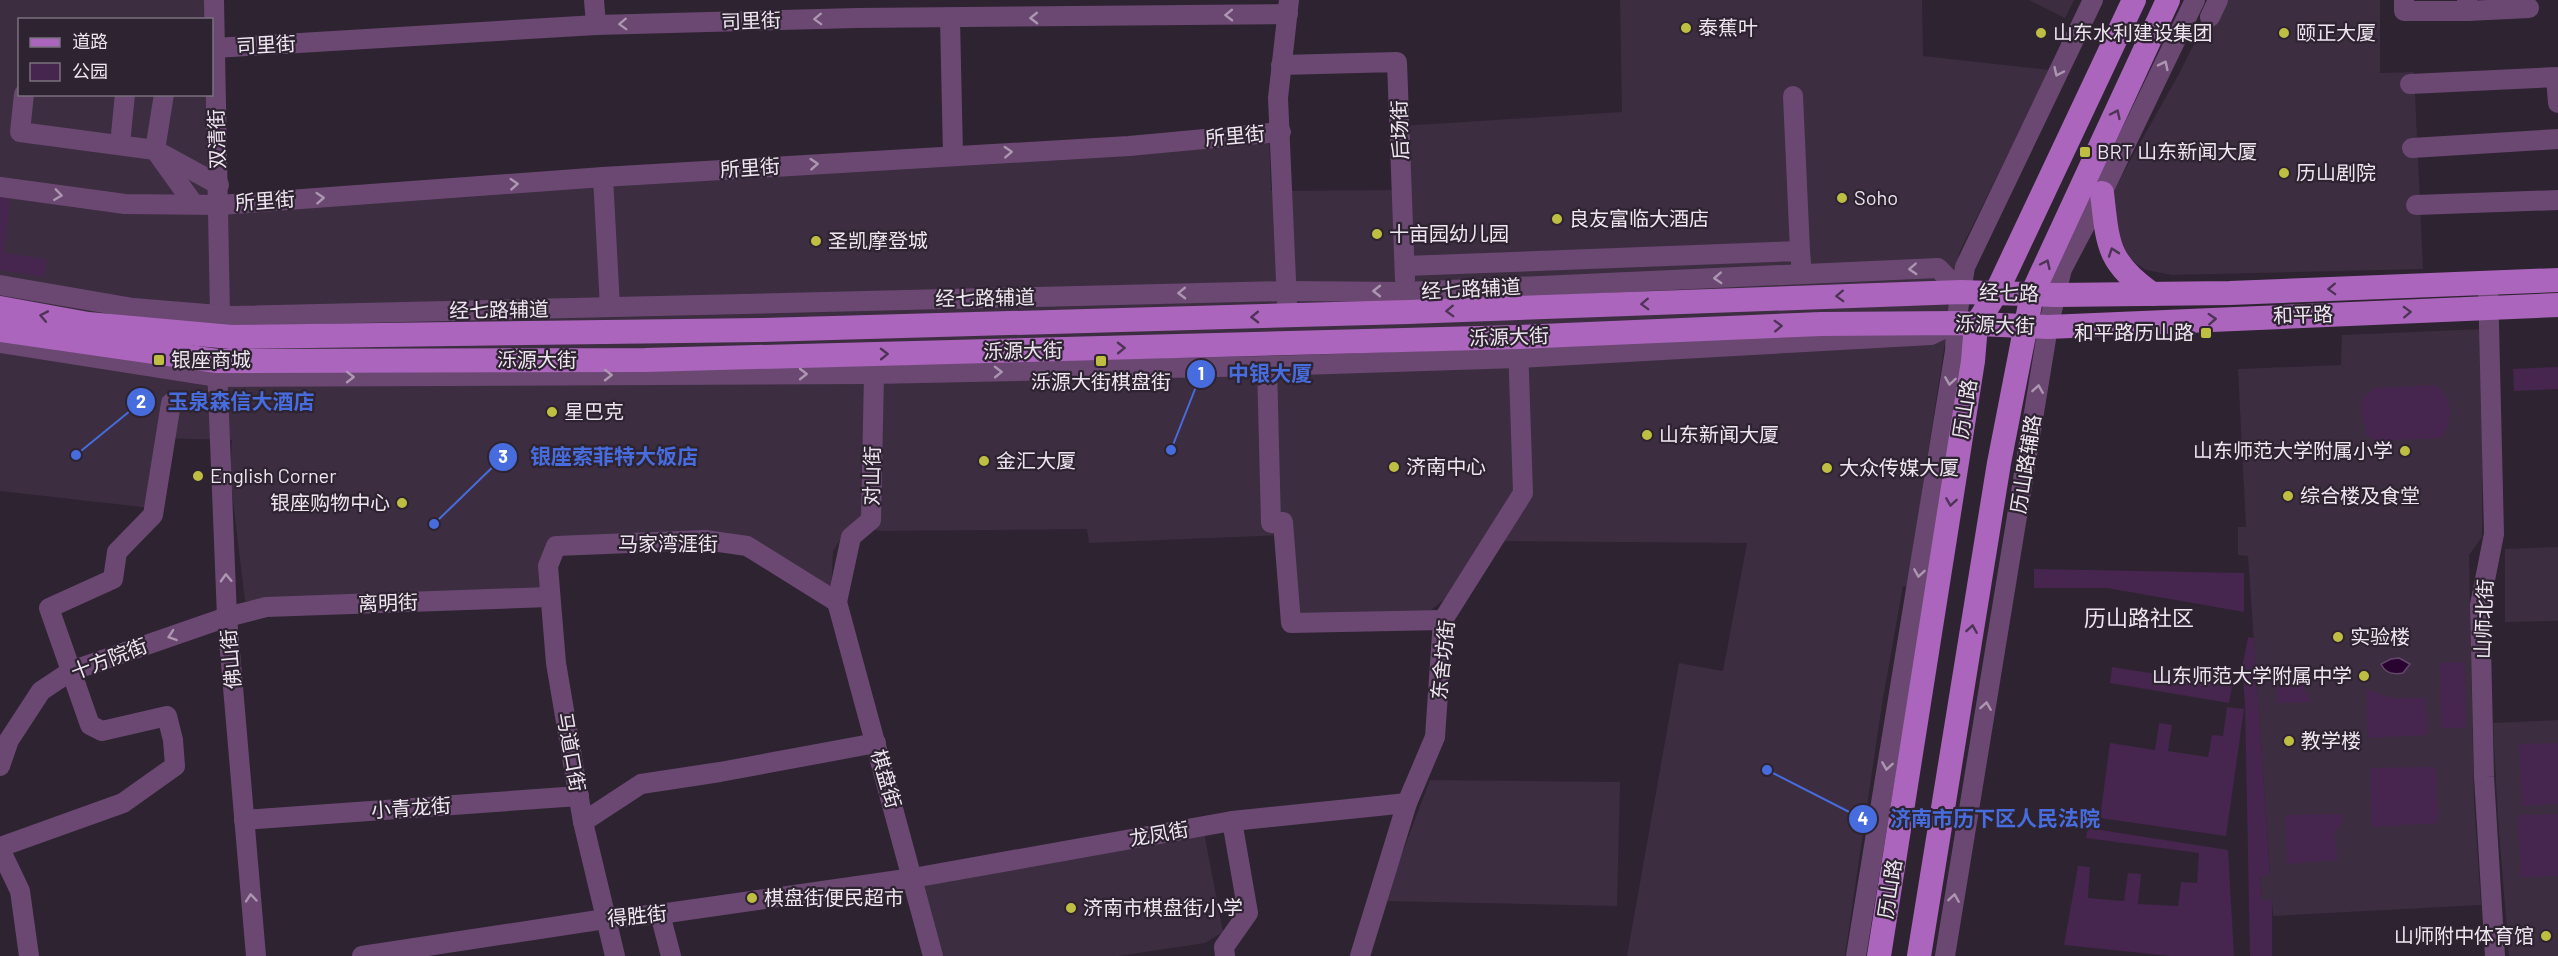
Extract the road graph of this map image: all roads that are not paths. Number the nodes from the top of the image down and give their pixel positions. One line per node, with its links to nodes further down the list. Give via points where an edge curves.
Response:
1 (214, 0): 14 (street, 双清街)
2 (594, 0): 13 (street)
3 (2093, 0): 43 (street, one-way to 43, via 1965,267)
4 (2134, 0): 44 (main road, 历山路)
5 (2168, 0): 45 (main road, 历山路, one-way to 5)
6 (2195, 0): 31 (street, 历山路辅路, one-way to 6)
7 (2404, 0): 8 (street, via 2404,11)
8 (2468, 5): 10 (street)
9 (1288, 7): 12 (street, 司里街, one-way to 12); 15 (street)
10 (2529, 8)
11 (856, 9): 12 (street, 司里街); 13 (street, 司里街, one-way to 13)
12 (950, 19): 27 (street)
13 (596, 25): 14 (street, 司里街)
14 (215, 48): 29 (street, 双清街)
15 (1281, 65): 22 (street); 37 (street, 后场街, via 1397,62)
16 (2410, 84): 21 (street, via 2556,78)
17 (24, 96): 24 (street, via 20,132)
18 (125, 96): 24 (street)
19 (164, 96): 26 (street)
20 (1793, 96): 36 (street)
21 (2558, 103)
22 (1281, 132): 27 (street, 所里街, one-way to 22, via 1129,146); 42 (street)
23 (2558, 139): 25 (street)
24 (120, 144): 26 (street)
25 (2412, 148)
26 (155, 150): 29 (street); 33 (street)
27 (952, 155): 28 (street, 所里街, one-way to 27)
28 (603, 177): 34 (street, 所里街, one-way to 28); 50 (street)
29 (219, 185): 34 (street, 双清街)
30 (0, 187): 33 (street, 所里街, one-way to 33, via 125,204)
31 (2102, 193): 46 (main road, one-way to 31, via 2129,278 2115,261 2106,231); 47 (street, 历山路辅路, via 2062,269)
32 (2558, 200): 35 (street)
33 (193, 203): 34 (street, 所里街)
34 (220, 205): 53 (street, 双清街)
35 (2416, 205)
36 (1800, 251): 37 (street); 38 (street)
37 (1405, 266): 48 (street, 后场街)
38 (1802, 274): 43 (street, 经七路辅道, one-way to 38, via 1938,268); 48 (street, 经七路辅道, one-way to 48)
39 (2558, 280): 40 (main road, 和平路)
40 (2488, 284): 46 (main road, 和平路, one-way to 46); 52 (street, 山师北街)
41 (0, 285): 53 (street, 经七路辅道, via 133,308)
42 (1287, 291): 48 (street, 经七路辅道, one-way to 42); 50 (street, 经七路辅道, one-way to 50); 54 (street)
43 (1961, 292): 44 (main road, 经七路); 48 (main road, 泺源大街, one-way to 48); 55 (street)
44 (1996, 293): 45 (main road, 经七路); 55 (main road, 历山路)
45 (2032, 294): 47 (main road, 经七路); 56 (main road, 历山路)
46 (2152, 294): 47 (main road, 和平路)
47 (2056, 295): 56 (street, 历山路辅路)
48 (1407, 302): 54 (main road, 泺源大街)
49 (2558, 305): 52 (main road, 和平路)
50 (610, 307): 53 (street, 经七路辅道)
51 (0, 308): 54 (main road, 泺源大街, one-way to 51, via 749,330 231,337 88,324)
52 (2490, 309): 56 (main road, 和平路, one-way to 52); 93 (street, 山师北街, via 2493,534 2480,605 2484,777)
53 (220, 315)
54 (1287, 316)
55 (1966, 324): 56 (main road, 泺源大街); 59 (main road, 泺源大街, one-way to 55, via 1821,324); 89 (street, one-way to 89, via 1955,351); 90 (main road, 历山路, one-way to 90, via 1973,361)
56 (2037, 327): 91 (main road, 历山路, one-way to 56, via 1999,463); 92 (street, 历山路辅路, one-way to 56)
57 (0, 330): 61 (main road, 泺源大街)
58 (0, 343): 61 (street)
59 (1518, 347): 60 (street); 61 (main road, 泺源大街, one-way to 59); 68 (street, 东舍坊街, via 1523,494)
60 (1266, 366): 62 (street, one-way to 60); 68 (street, via 1270,523 1283,522 1291,623)
61 (218, 369): 62 (street, one-way to 62); 67 (street, 佛山街, one-way to 61)
62 (874, 374): 66 (street, 对山街, via 872,520 851,537)
63 (171, 403): 69 (street, via 153,515 117,552 113,579 50,608)
64 (556, 546): 65 (street, 马道口街, via 548,567); 66 (street, 马家湾涯街, via 705,540 747,546)
65 (549, 597): 67 (street, 离明街, via 266,607); 72 (street, 马道口街)
66 (837, 602): 70 (street, 棋盘街)
67 (227, 617): 69 (street, 十方院街, one-way to 69); 74 (street, 佛山街)
68 (1443, 620): 73 (street, 东舍坊街, via 1435,737)
69 (71, 671): 71 (street, 十方院街, via 41,691 9,740); 77 (street, via 90,726 102,731 166,716 175,766 123,804)
70 (876, 743): 75 (street, via 641,784); 78 (street, 棋盘街)
71 (0, 766)
72 (579, 796): 74 (street, 小青龙街); 75 (street, 马道口街)
73 (1407, 803): 76 (street, 龙凤街); 88 (street, 东舍坊街)
74 (244, 820): 82 (street, 佛山街, one-way to 74)
75 (583, 822): 80 (street, 马道口街)
76 (1232, 822): 78 (street, 龙凤街); 87 (street, via 1248,913 1224,947)
77 (0, 848): 81 (street, via 20,891)
78 (913, 878): 79 (street, 得胜街); 86 (street, 棋盘街)
79 (660, 914): 80 (street, 得胜街); 85 (street)
80 (605, 919): 83 (street, 得胜街); 84 (street, 马道口街)
81 (29, 956)
82 (256, 956)
83 (362, 956)
84 (615, 956)
85 (670, 956)
86 (933, 956)
87 (1225, 956)
88 (1359, 956)
89 (1857, 956)
90 (1879, 956)
91 (1919, 956)
92 (1945, 956)
93 (2495, 956)

